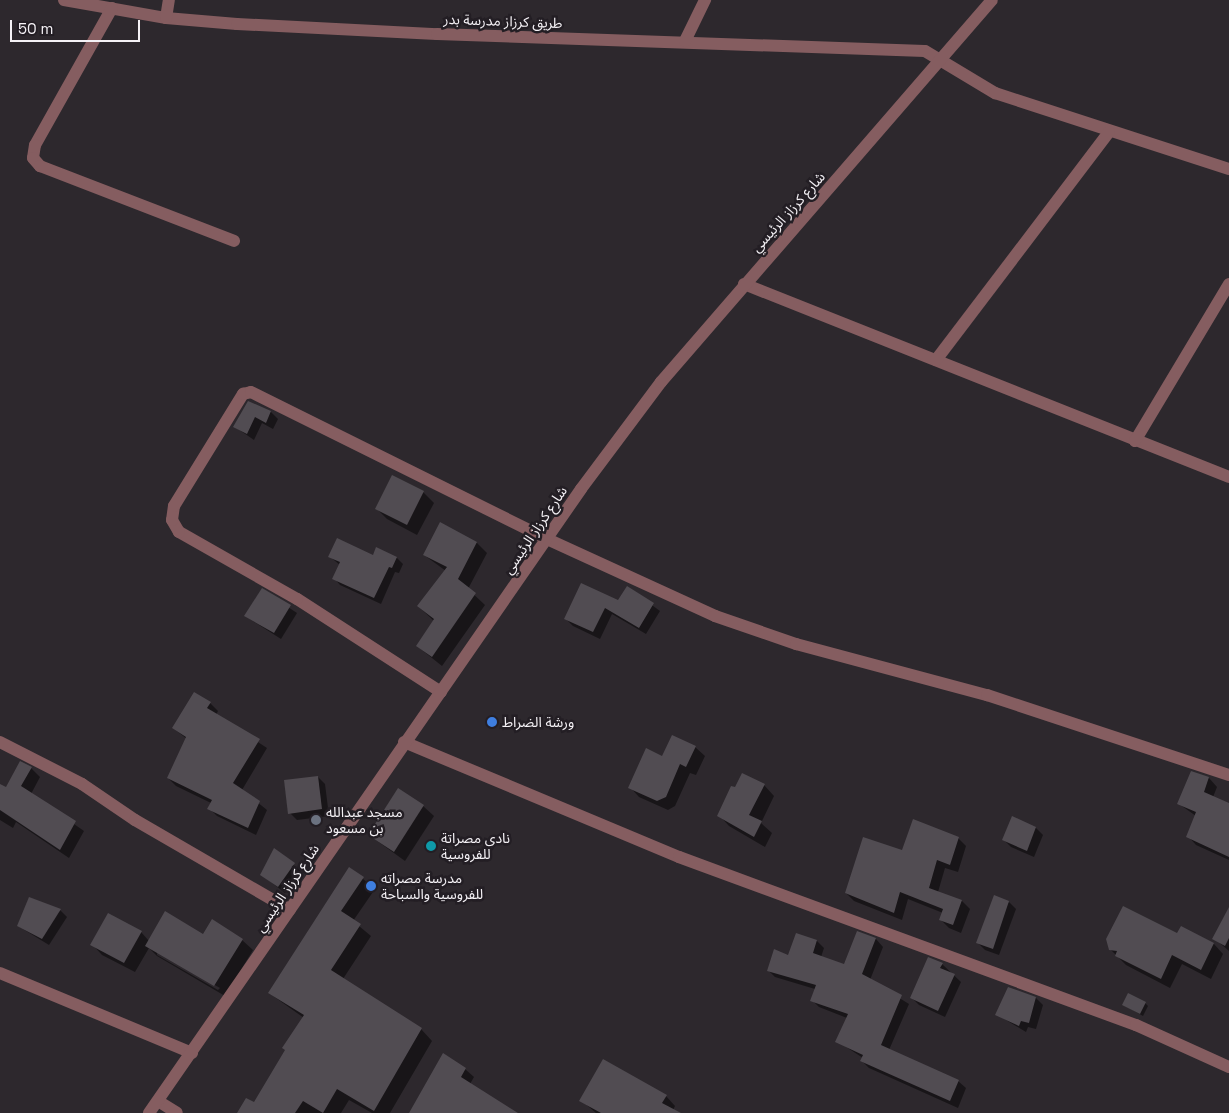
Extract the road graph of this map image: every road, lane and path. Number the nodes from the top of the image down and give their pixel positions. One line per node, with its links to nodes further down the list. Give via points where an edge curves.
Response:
1 (64, 0): 5 (street, طريق كرزاز مدرسة بدر)
2 (169, 0): 6 (street)
3 (705, 0): 7 (street)
4 (992, 0): 8 (street, شارع كرزاز الرئيسي)
5 (112, 8): 6 (street, طريق كرزاز مدرسة بدر); 11 (street, via 35,145 33,158 40,166)
6 (166, 18): 7 (street, طريق كرزاز مدرسة بدر, via 436,34)
7 (685, 41): 8 (street, طريق كرزاز مدرسة بدر, via 904,48 925,51)
8 (940, 59): 9 (street, طريق كرزاز مدرسة بدر, via 995,93); 12 (street, شارع كرزاز الرئيسي)
9 (1109, 132): 10 (street, طريق كرزاز مدرسة بدر); 14 (street)
10 (1229, 169)
11 (234, 241)
12 (744, 284): 14 (street); 17 (street, شارع كرزاز الرئيسي, via 661,382)
13 (1229, 284): 15 (street)
14 (936, 360): 15 (street)
15 (1135, 441): 16 (street)
16 (1229, 477)
17 (547, 538): 18 (street, شارع كرزاز الرئيسي); 18 (street, via 288,409 251,392 243,394 174,506 172,520 179,532 297,599); 21 (street, via 715,616 796,644 987,695)
18 (441, 692): 20 (street, شارع كرزاز الرئيسي)
19 (0, 742): 22 (street, via 82,784 134,820)
20 (404, 742): 22 (street, شارع كرزاز الرئيسي); 25 (street, via 679,857 1136,1025)
21 (1229, 775)
22 (290, 910): 24 (street, شارع كرزاز الرئيسي)
23 (0, 973): 24 (street)
24 (192, 1053): 26 (street, شارع كرزاز الرئيسي)
25 (1229, 1067)
26 (158, 1102): 27 (street, شارع كرزاز الرئيسي); 28 (street)
27 (149, 1113)
28 (177, 1113)

